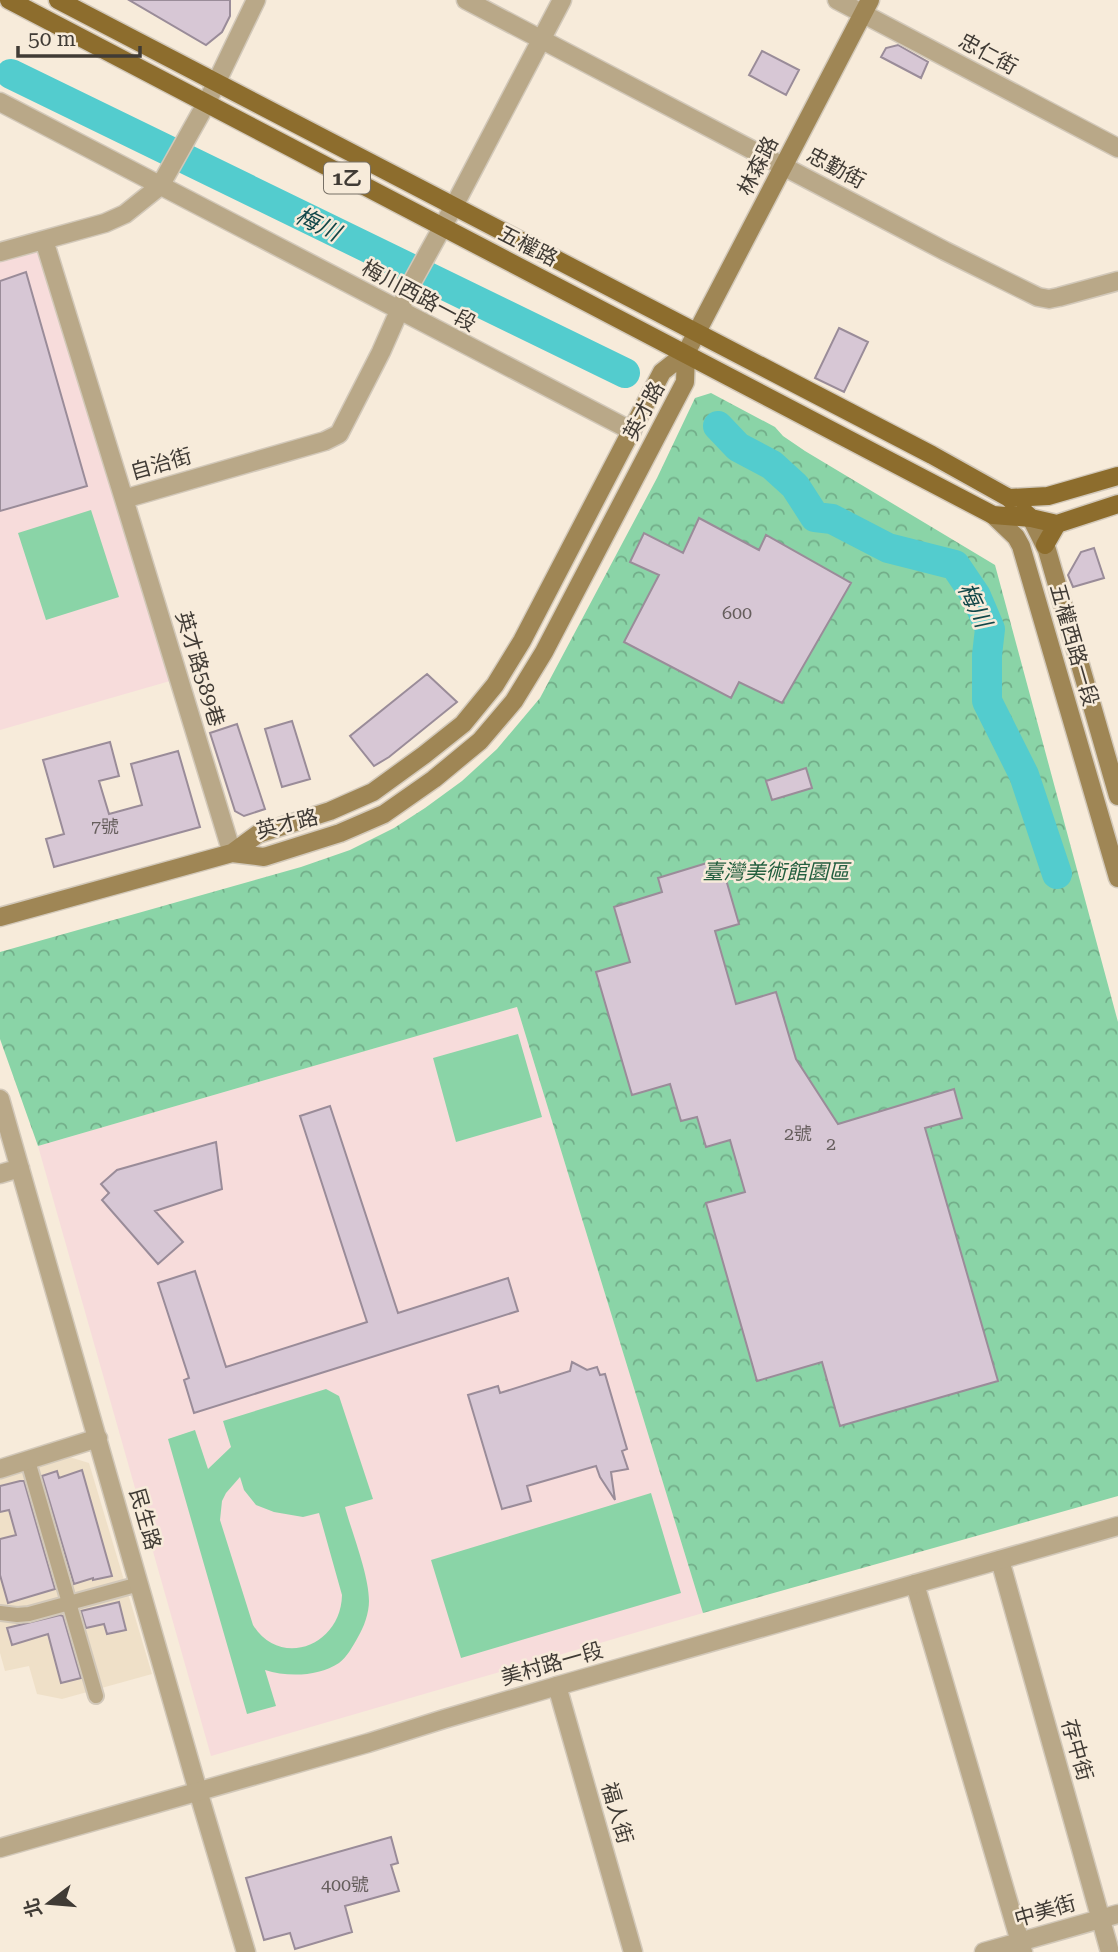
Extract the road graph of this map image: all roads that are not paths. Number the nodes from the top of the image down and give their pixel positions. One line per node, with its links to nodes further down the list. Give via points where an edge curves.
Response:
1 (9, 0): 11 (main road, 五權路 / 1乙)
2 (58, 0): 9 (main road, 五權路 / 1乙)
3 (256, 0): 9 (street)
4 (466, 0): 8 (street, 忠勤街)
5 (562, 0): 8 (street)
6 (837, 0): 7 (street, 忠仁街)
7 (867, 7): 12 (street, 忠仁街); 13 (main road, 林森路)
8 (541, 39): 13 (street, 忠勤街); 15 (street)
9 (217, 81): 11 (street); 15 (main road, 五權路 / 1乙)
10 (0, 102): 14 (street, 梅川西路一段)
11 (206, 104): 14 (street); 16 (main road, 五權路 / 1乙)
12 (1118, 148)
13 (784, 166): 19 (street, 忠勤街, via 1038,297 1049,299); 21 (main road, 林森路)
14 (160, 186): 17 (street, via 125,214); 20 (street, 梅川西路一段)
15 (454, 206): 16 (street); 21 (main road, 五權路 / 1乙)
16 (442, 227): 20 (street, 自治街); 22 (main road, 五權路 / 1乙)
17 (44, 240): 18 (street); 27 (street, 自治街)
18 (0, 252)
19 (1118, 281)
20 (398, 311): 23 (street, 梅川西路一段); 27 (street, 自治街, via 339,434)
21 (697, 332): 22 (main road, 林森路); 26 (main road, 五權路 / 1乙)
22 (686, 353): 23 (main road, 英才路, via 663,372); 29 (main road, 五權路 / 1乙); 35 (main road, 英才路, via 685,382 544,652 514,701 480,741 384,814 264,857)
23 (632, 432): 35 (main road, 英才路, via 522,641 463,724 373,792 258,834)
24 (1118, 476): 25 (main road)
25 (1048, 496): 26 (main road); 30 (main road)
26 (1009, 498): 30 (main road, 五權路 / 1乙)
27 (124, 499): 35 (street, 英才路589巷)
28 (1118, 504): 31 (main road, 五權路 / 1乙)
29 (993, 515): 30 (main road, 五權路 / 1乙); 33 (main road, 五權西路一段)
30 (1031, 519): 31 (main road, 五權路 / 1乙); 32 (main road, 五權西路一段); 33 (main road)
31 (1057, 524): 32 (main road)
32 (1045, 545): 34 (main road, 五權西路一段)
33 (1021, 546): 36 (main road, 五權西路一段)
34 (1118, 796)
35 (232, 853): 37 (main road, 英才路)
36 (1118, 878)
37 (0, 917)
38 (0, 1099): 39 (street, 民生路)
39 (20, 1168): 40 (street); 41 (street, 民生路)
40 (0, 1174)
41 (98, 1438): 42 (street); 46 (street, 民生路)
42 (28, 1461): 43 (street); 48 (street)
43 (0, 1469)
44 (1118, 1527): 45 (street, 美村路一段)
45 (1000, 1560): 47 (street, 美村路一段); 54 (street, 存中街)
46 (139, 1584): 48 (street); 52 (street, 民生路)
47 (915, 1584): 50 (street, 美村路一段); 55 (street)
48 (69, 1603): 49 (street, via 29,1614); 51 (street)
49 (0, 1613)
50 (557, 1686): 52 (street, 美村路一段); 57 (street, 福人街)
51 (96, 1696)
52 (198, 1791): 53 (street, 美村路一段); 56 (street, 民生路)
53 (0, 1848)
54 (1110, 1916): 55 (street, 中美街); 59 (street, 存中街)
55 (1022, 1947): 58 (street, 中美街)
56 (246, 1952)
57 (633, 1952)
58 (985, 1952)
59 (1110, 1952)

